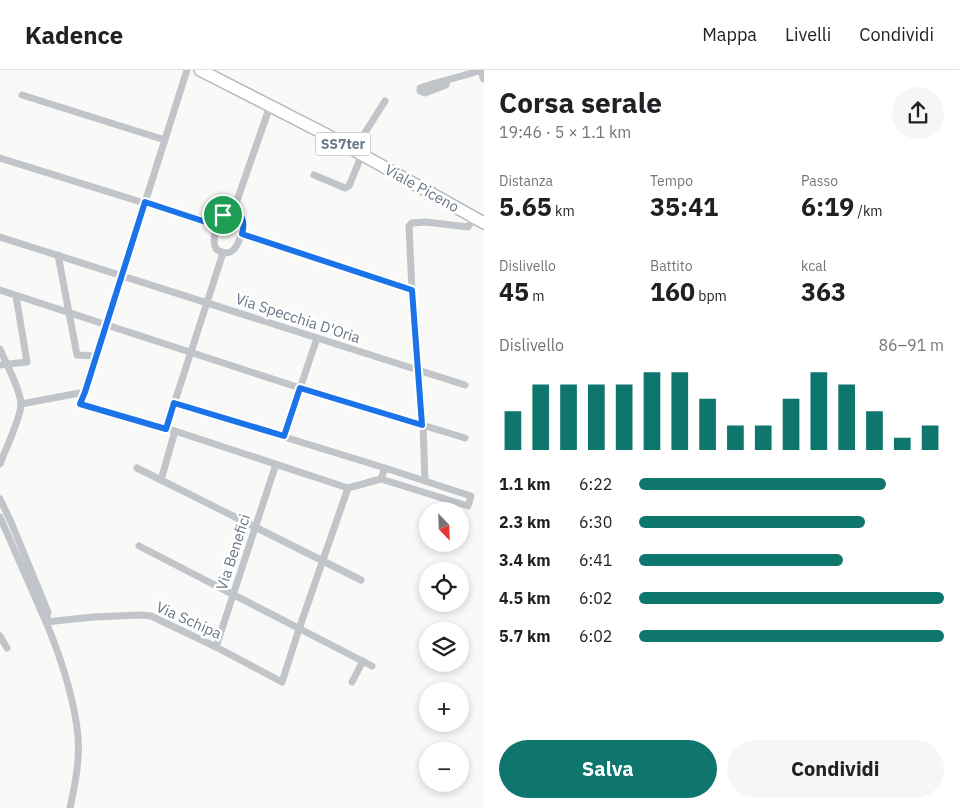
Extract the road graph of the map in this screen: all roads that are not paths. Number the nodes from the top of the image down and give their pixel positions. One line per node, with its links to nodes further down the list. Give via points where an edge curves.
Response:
1 (187, 70): 9 (street)
2 (200, 70): 8 (main road, Viale Piceno / SS7ter)
3 (482, 70): 4 (street); 5 (street)
4 (484, 78)
5 (447, 81)
6 (22, 95): 9 (street)
7 (385, 101): 10 (street)
8 (270, 106): 10 (main road, Viale Piceno / SS7ter); 14 (street)
9 (165, 140): 13 (street)
10 (358, 152): 12 (street, via 350,186 345,188); 15 (main road, Viale Piceno / SS7ter)
11 (0, 158): 13 (street)
12 (314, 175)
13 (145, 202): 16 (street); 21 (street)
14 (233, 212): 16 (street, via 223,215); 17 (street, via 243,218)
15 (480, 220): 23 (street, via 468,227 426,222 409,226)
16 (218, 226): 19 (street, via 214,244)
17 (242, 234): 19 (street, via 236,248); 23 (street)
18 (0, 237): 20 (street, Via Specchia D'Oria)
19 (223, 253): 25 (street)
20 (58, 255): 21 (street, Via Specchia D'Oria); 26 (street)
21 (122, 276): 25 (street, Via Specchia D'Oria); 27 (street)
22 (0, 290): 24 (street)
23 (412, 290): 33 (street)
24 (16, 296): 26 (street); 32 (street, via 27,362)
25 (207, 303): 28 (street, Via Specchia D'Oria); 30 (street)
26 (68, 313): 27 (street); 31 (street, via 77,355)
27 (106, 325): 30 (street); 31 (street)
28 (317, 338): 33 (street, Via Specchia D'Oria); 35 (street)
29 (0, 348): 32 (street)
30 (192, 351): 35 (street); 37 (street)
31 (97, 356): 36 (street)
32 (3, 365): 38 (street, via 13,379)
33 (417, 370): 34 (street, Via Specchia D'Oria); 39 (street)
34 (465, 385)
35 (300, 388): 39 (street); 42 (street)
36 (85, 392): 38 (street); 40 (street, via 80,404)
37 (174, 403): 40 (street); 42 (street)
38 (20, 404): 44 (street)
39 (422, 425): 43 (street); 50 (street)
40 (166, 429): 41 (street)
41 (175, 431): 45 (street); 49 (street)
42 (284, 436): 47 (street)
43 (465, 438)
44 (0, 464)
45 (276, 464): 51 (street); 54 (street, Via Benefici)
46 (137, 468): 49 (street)
47 (385, 468): 48 (street); 50 (street)
48 (381, 479): 50 (street, via 468,506 471,496); 51 (street)
49 (161, 480): 54 (street)
50 (425, 481)
51 (348, 488): 56 (street)
52 (0, 500): 59 (street, via 48,612)
53 (0, 517): 59 (street)
54 (255, 527): 56 (street); 58 (street, Via Benefici)
55 (139, 546): 58 (street)
56 (323, 561): 57 (street); 60 (street)
57 (361, 580)
58 (234, 595): 60 (street); 62 (street, Via Benefici)
59 (46, 622): 62 (street, Via Schipa, via 152,616); 67 (street, via 66,677 78,737)
60 (299, 629): 62 (street, Via Schipa, via 282,682); 64 (street)
61 (0, 636): 63 (street)
62 (216, 647)
63 (7, 648)
64 (363, 661): 65 (street); 66 (street)
65 (372, 666)
66 (352, 682)
67 (70, 808)

